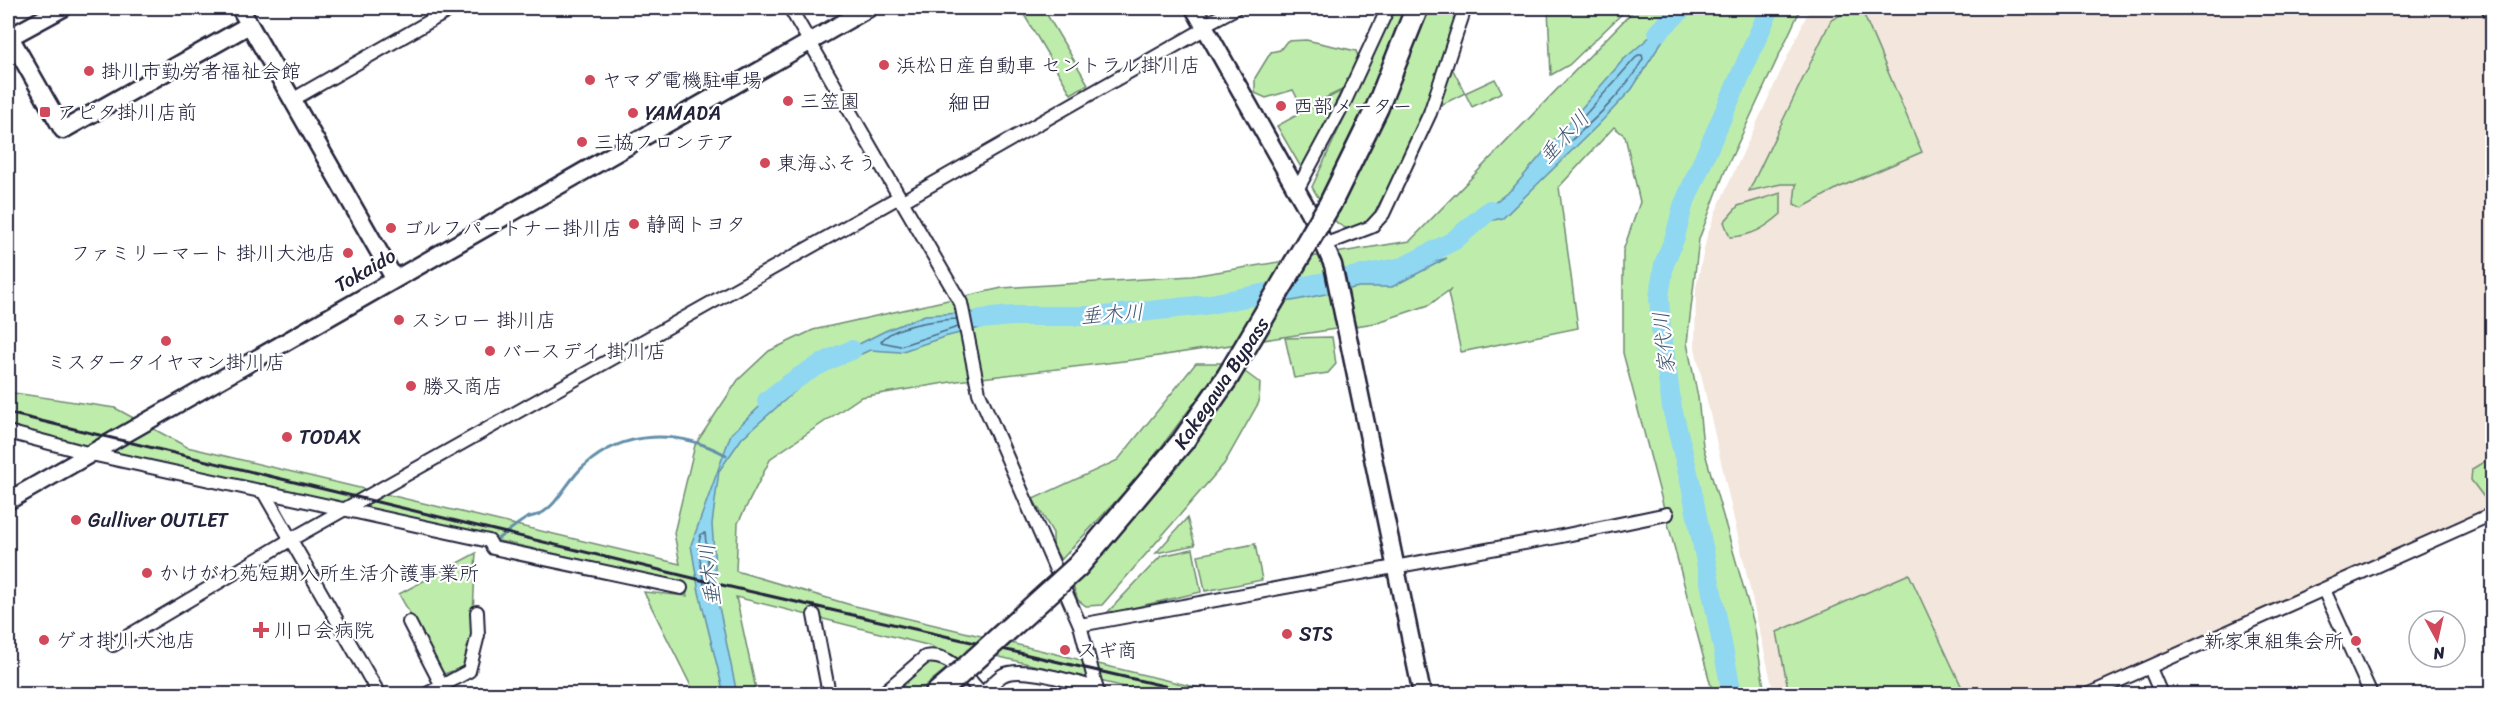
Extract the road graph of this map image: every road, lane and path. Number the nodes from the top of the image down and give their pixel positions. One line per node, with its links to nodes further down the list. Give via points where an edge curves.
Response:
1 (63, 8): 13 (street)
2 (240, 8): 11 (street)
3 (453, 8): 15 (street)
4 (790, 8): 14 (street)
5 (869, 8): 14 (street, Tokaido)
6 (1194, 8): 12 (street)
7 (1236, 8): 12 (street)
8 (1388, 8): 16 (street, via 1345,101)
9 (1417, 8): 43 (highway, Kakegawa Bypass, bridge, via 1377,108 1330,204 1227,378 1183,441 1078,566)
10 (1465, 8): 18 (street, via 1430,113 1383,214 1371,227)
11 (249, 25): 13 (street, via 63,130); 15 (street)
12 (1205, 26): 16 (street); 17 (street)
13 (8, 37)
14 (810, 42): 17 (street); 19 (street, Tokaido)
15 (292, 100): 19 (street)
16 (1297, 190): 18 (street)
17 (900, 200): 24 (street); 34 (street, via 962,303 979,393)
18 (1326, 243): 28 (street)
19 (394, 278): 21 (street, Tokaido)
20 (8, 432): 21 (street)
21 (91, 454): 22 (street); 23 (street, Tokaido)
22 (263, 491): 24 (street); 27 (street)
23 (8, 501)
24 (345, 509): 27 (street); 29 (street, via 489,541 493,548)
25 (1667, 514): 28 (street)
26 (2493, 514): 30 (street)
27 (290, 540): 35 (street); 39 (street)
28 (1394, 565): 34 (street); 45 (street)
29 (681, 588)
30 (2324, 590): 36 (street); 48 (street)
31 (477, 612): 37 (street, via 478,635 469,671)
32 (814, 615): 41 (street)
33 (409, 622): 37 (street)
34 (1080, 625): 38 (street)
35 (113, 645)
36 (2150, 668): 46 (street); 47 (street)
37 (442, 686): 40 (street)
38 (1097, 691): 44 (street, via 1036,674 1015,673 1004,674)
39 (379, 694)
40 (427, 694)
41 (829, 694)
42 (882, 694): 44 (street, via 924,657 933,655 951,662)
43 (936, 694)
44 (982, 694)
45 (1422, 694)
46 (2089, 694)
47 (2161, 694)
48 (2371, 694)

